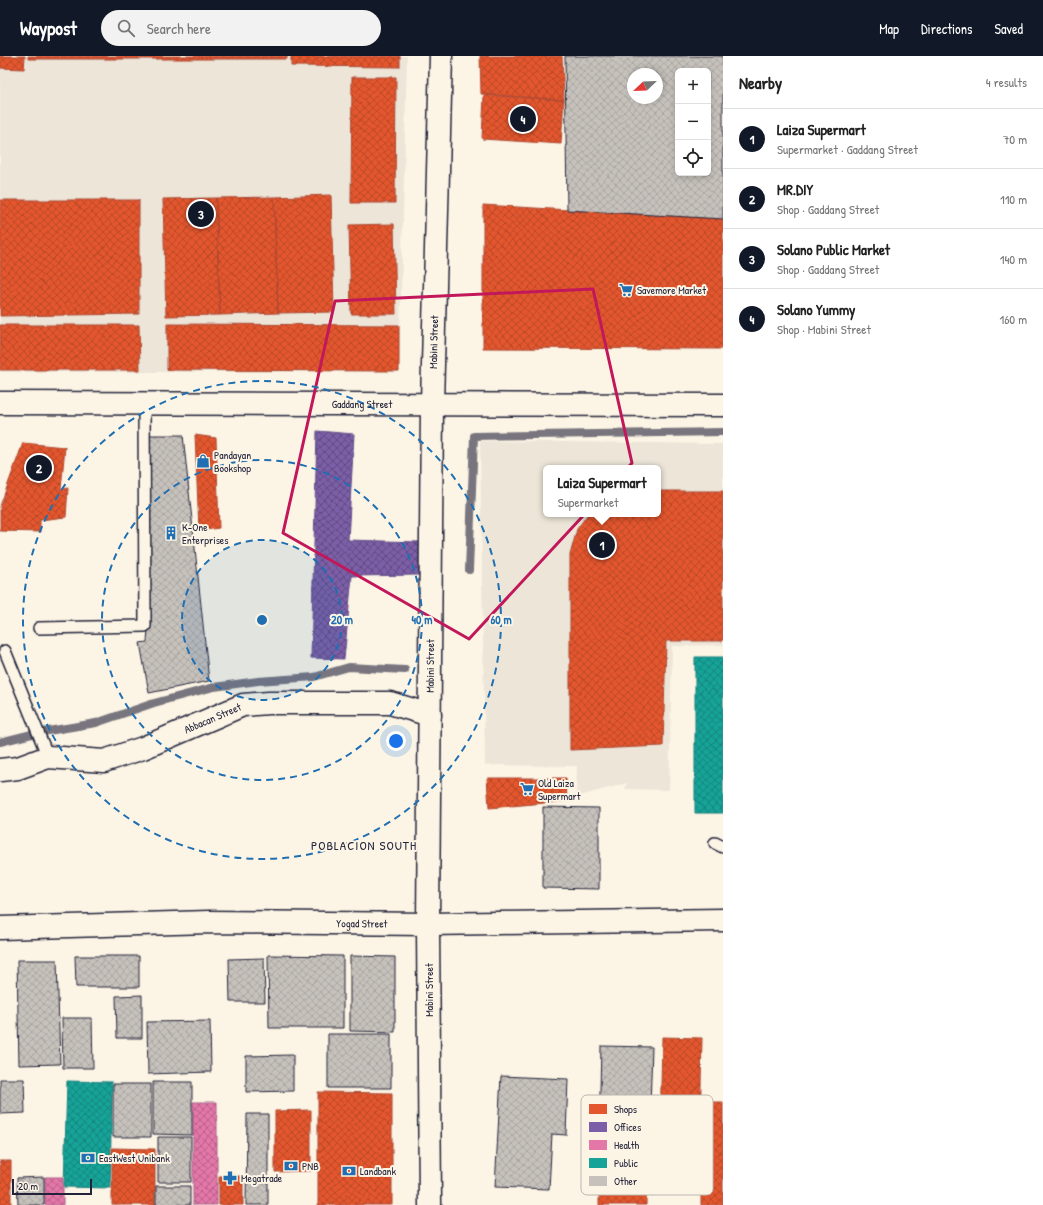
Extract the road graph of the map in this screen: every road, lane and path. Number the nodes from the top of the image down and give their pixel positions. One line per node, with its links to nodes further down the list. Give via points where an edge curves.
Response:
1 (441, 56): 4 (street, Mabini Street)
2 (0, 403): 3 (street, Gaddang Street)
3 (144, 403): 4 (street, Gaddang Street); 6 (lane, via 145,626)
4 (432, 403): 5 (street, Gaddang Street); 8 (street, Mabini Street)
5 (723, 405)
6 (39, 628)
7 (5, 651): 9 (lane)
8 (430, 715): 9 (street, Abbacan Street, via 390,703 269,702 243,705 143,748 104,761); 12 (street, Mabini Street)
9 (47, 754): 10 (street, Abbacan Street, via 18,768)
10 (0, 770)
11 (723, 920): 12 (street, Yogad Street)
12 (428, 924): 13 (street, Yogad Street, via 209,922); 14 (street, Mabini Street)
13 (0, 928)
14 (430, 1205)

